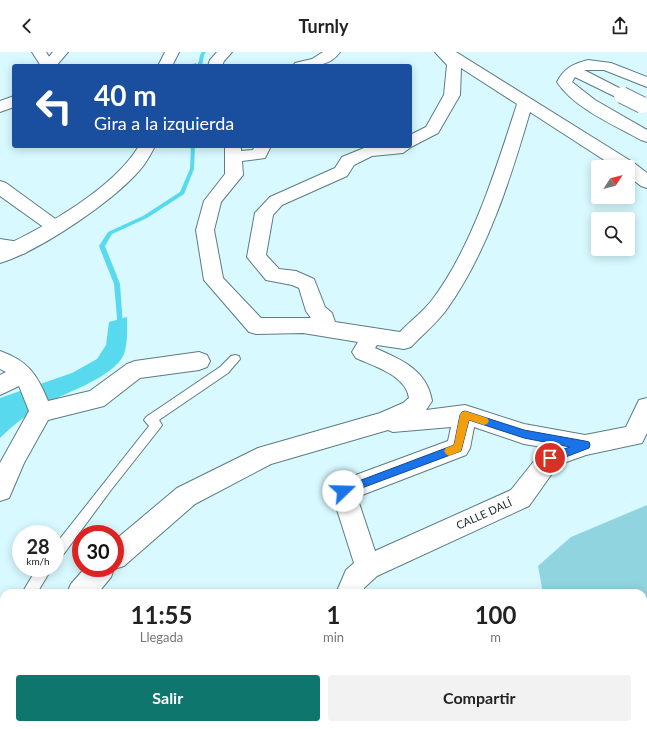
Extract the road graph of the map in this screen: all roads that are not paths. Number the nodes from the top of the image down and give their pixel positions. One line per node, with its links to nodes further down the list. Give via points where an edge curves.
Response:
1 (39, 52): 8 (street)
2 (61, 52): 9 (street)
3 (172, 52): 10 (street)
4 (224, 52): 11 (street)
5 (333, 52): 12 (street)
6 (442, 52): 25 (street, via 454,64 452,96 432,130)
7 (446, 52): 20 (street)
8 (47, 64)
9 (50, 64)
10 (166, 64)
11 (216, 64)
12 (308, 64)
13 (617, 69): 14 (street, via 603,64 585,64); 15 (street); 16 (street)
14 (573, 70): 15 (street); 18 (street, via 564,82)
15 (596, 82): 18 (street); 21 (street, bridge)
16 (647, 84)
17 (647, 90): 23 (street)
18 (576, 94): 23 (street)
19 (12, 102): 22 (street)
20 (526, 103): 30 (street); 39 (street, via 502,177 466,262 439,305 404,341)
21 (644, 106)
22 (0, 108)
23 (610, 114): 24 (street)
24 (647, 137)
25 (412, 141)
26 (146, 148): 34 (street, via 127,174)
27 (262, 148): 29 (street, via 259,154)
28 (399, 148): 38 (street, via 369,151 348,161 341,172 276,201 264,213 256,257 273,275 296,278 307,284 316,311 325,319)
29 (233, 152): 38 (street, via 234,175 213,201 206,230 214,280 256,326 304,325)
30 (617, 160)
31 (635, 173): 32 (street)
32 (647, 182)
33 (0, 187): 34 (street)
34 (55, 227): 36 (street)
35 (0, 246): 36 (street)
36 (19, 248): 37 (street)
37 (0, 256)
38 (325, 328): 39 (street)
39 (371, 336): 47 (street, via 363,352 402,372 415,382 421,393 421,401 411,410)
40 (235, 359): 50 (lane, via 224,370 150,420 156,426 106,486)
41 (0, 360): 44 (street, via 8,362)
42 (199, 361): 44 (street, via 135,370 96,400)
43 (0, 386): 44 (street)
44 (34, 395): 49 (street, via 14,458)
45 (647, 407): 48 (street, via 634,436)
46 (465, 415): 47 (street); 48 (street, via 524,434); 52 (street, via 458,448 343,491)
47 (384, 422): 51 (street, via 266,455 186,496)
48 (585, 445): 52 (street, CALLE DALÍ, via 550,458 520,498)
49 (0, 490)
50 (64, 543)
51 (124, 549)
52 (368, 567): 57 (street, via 355,579)
53 (39, 577): 55 (lane)
54 (94, 577): 56 (street)
55 (32, 589)
56 (84, 589)
57 (351, 589)

